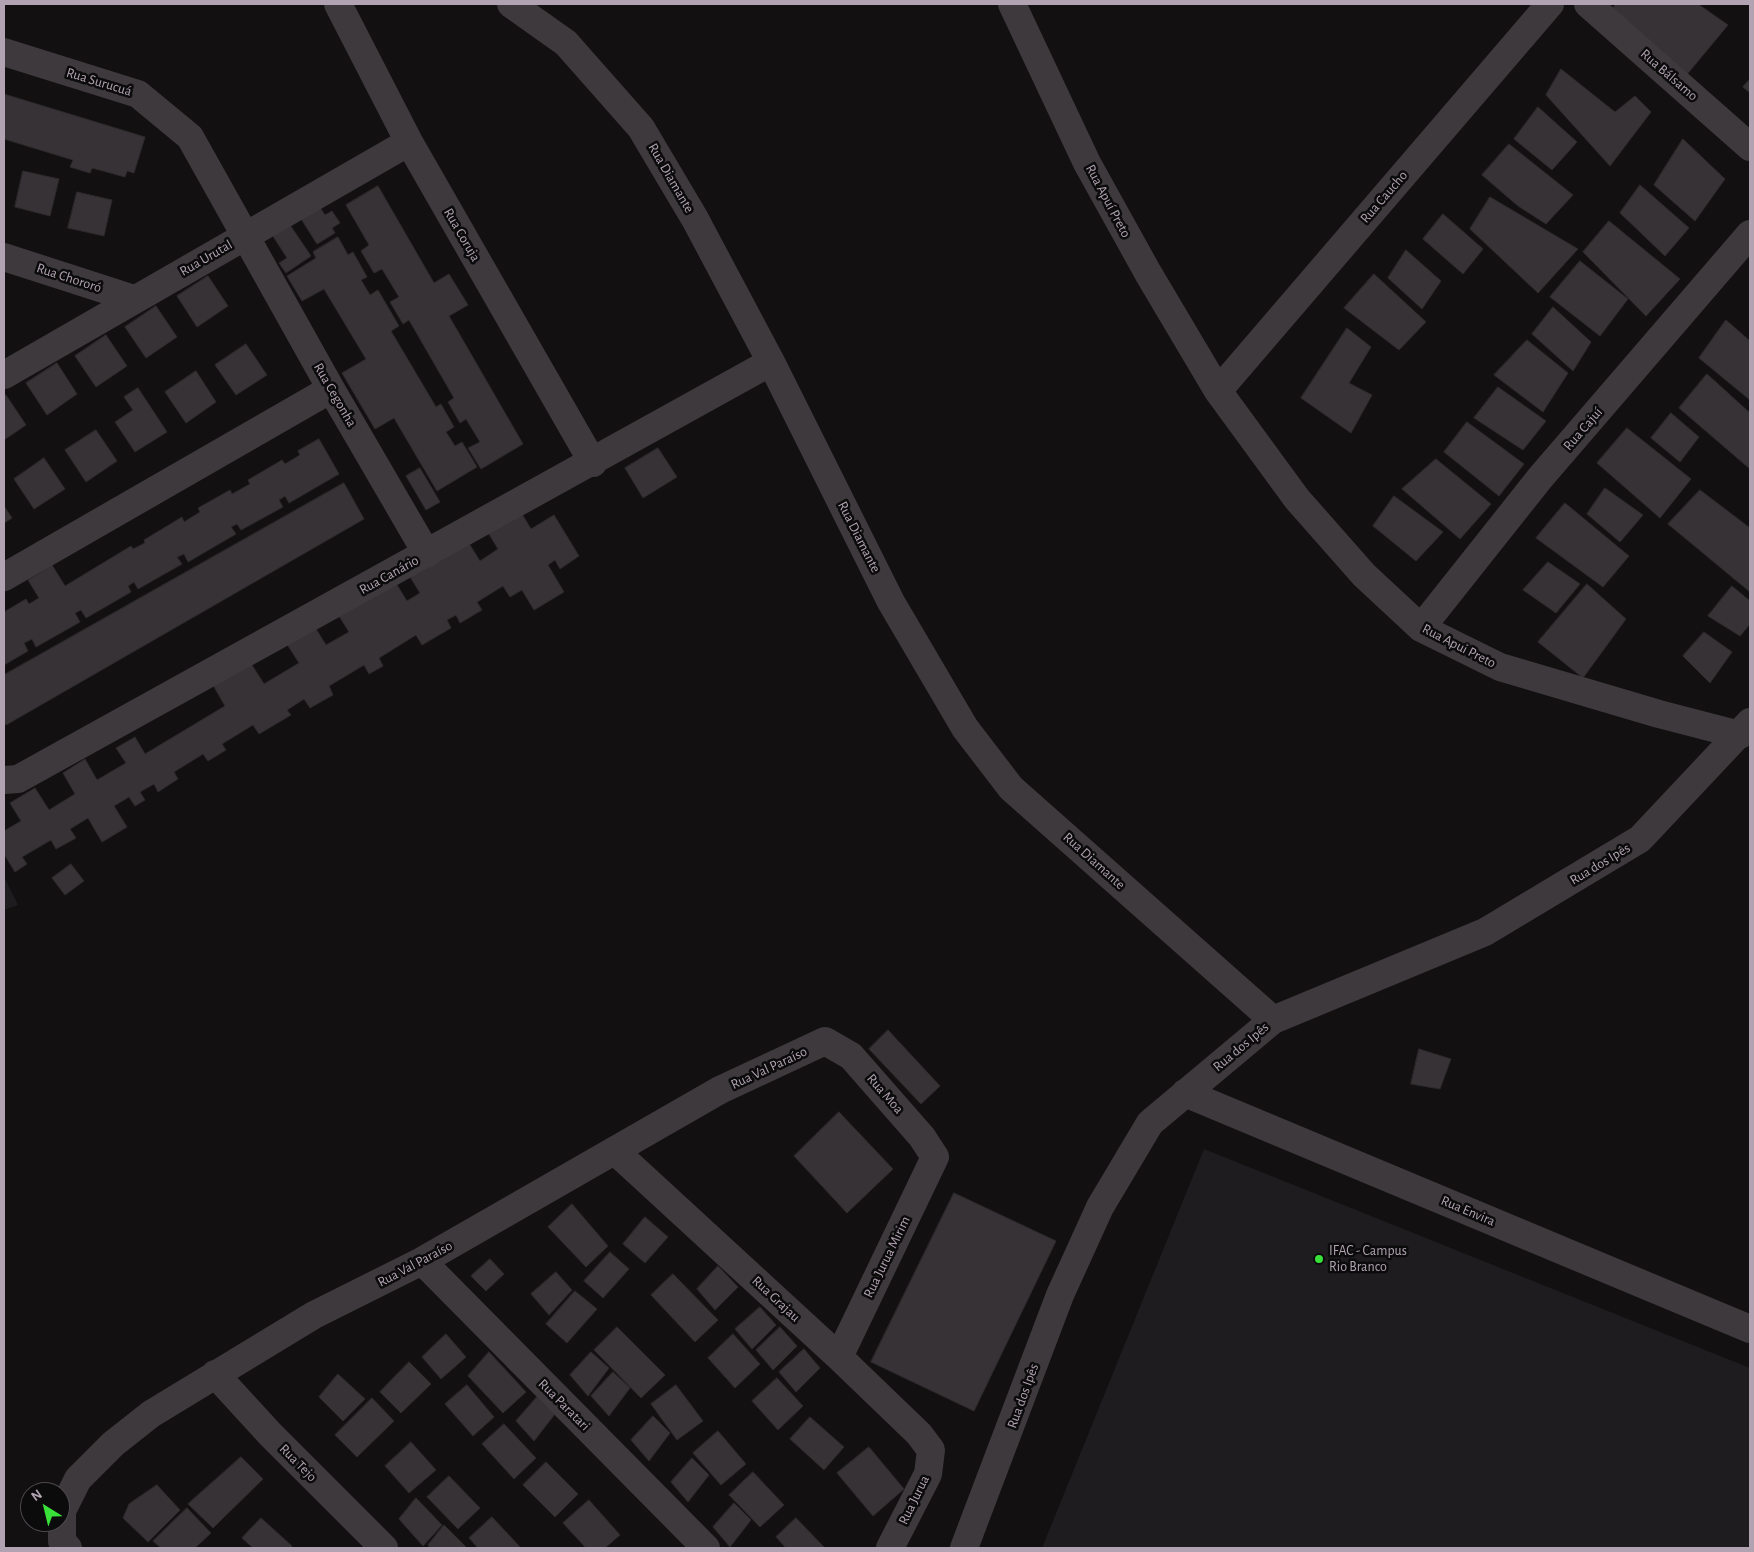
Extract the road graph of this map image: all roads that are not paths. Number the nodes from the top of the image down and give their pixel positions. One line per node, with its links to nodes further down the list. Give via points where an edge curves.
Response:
1 (338, 4): 7 (street, Rua Coruja)
2 (511, 4): 13 (street, Rua Diamante, via 566,43 641,128)
3 (1012, 4): 16 (street, Rua Apuí Preto, via 1087,162)
4 (1550, 4): 16 (street, Rua Caucho)
5 (1588, 4): 8 (street, Rua Bálsamo)
6 (4, 52): 10 (street, Rua Surucuá, via 138,94 190,137)
7 (408, 142): 10 (street, Rua Urutal); 17 (street, Rua Coruja)
8 (1750, 147)
9 (1750, 234): 20 (street, Rua Cajuí, via 1540,478)
10 (246, 235): 12 (street, Rua Urutal); 15 (street, Rua Cegonha)
11 (4, 257): 12 (street, Rua Chororó)
12 (134, 299): 14 (street, Rua Urutal)
13 (771, 362): 17 (street, Rua Canário); 23 (street, Rua Diamante, via 892,602 964,728 1011,788)
14 (4, 375)
15 (331, 389): 18 (street, Rua Cegonha); 19 (street)
16 (1218, 390): 20 (street, Rua Apui Preto, via 1297,499 1364,574)
17 (593, 463): 18 (street, Rua Canário)
18 (427, 554): 22 (street, Rua Canário, via 18,779)
19 (4, 578)
20 (1420, 628): 21 (street, Rua Apui Preto, via 1500,667 1659,714)
21 (1745, 728): 23 (street, Rua dos Ipês, via 1632,844 1485,932)
22 (4, 780)
23 (1273, 1020): 25 (street, Rua dos Ipês)
24 (825, 1041): 26 (street, Rua Val Paraíso, via 720,1090); 27 (street, Rua Moa, via 851,1056 922,1137)
25 (1185, 1093): 29 (street, Rua Envira); 37 (street, Rua dos Ipês, via 1150,1124 1100,1207 1060,1295)
26 (616, 1152): 28 (street, Rua Val Paraíso); 30 (street, Rua Grajau)
27 (935, 1157): 30 (street, Rua Jurua Mirim)
28 (422, 1261): 31 (street, Rua Val Paraíso, via 314,1315); 35 (street, Rua Paratari)
29 (1750, 1329)
30 (839, 1357): 32 (street, Rua Grajau, via 919,1434)
31 (215, 1374): 33 (street, Rua Val Paraíso, via 151,1414 113,1444 78,1479 62,1511); 34 (street, Rua Tejo)
32 (931, 1450): 36 (street, Rua Jurua, via 928,1474)
33 (65, 1545)
34 (384, 1548)
35 (706, 1548)
36 (890, 1548)
37 (964, 1548)

